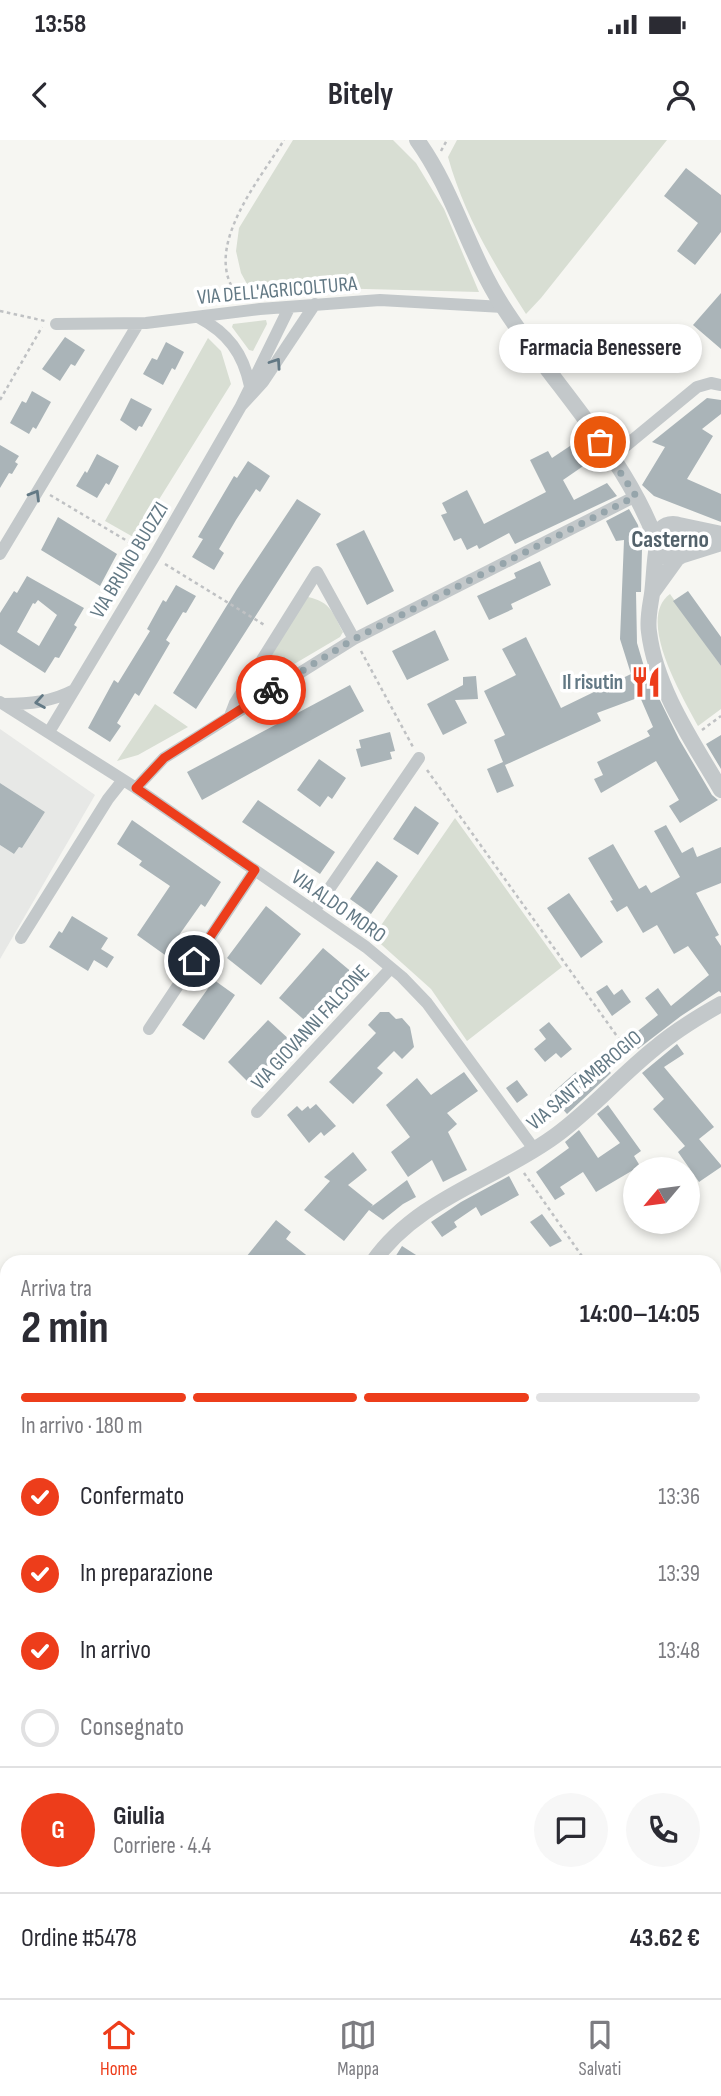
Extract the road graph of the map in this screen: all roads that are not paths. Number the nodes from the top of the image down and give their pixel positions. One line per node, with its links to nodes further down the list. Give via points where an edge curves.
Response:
1 (417, 140): 4 (street, via 443,181)
2 (315, 304): 3 (street, VIA DELL'AGRICOLTURA); 4 (street, VIA DELL'AGRICOLTURA, via 380,300); 9 (street, VIA BRUNO BUOZZI, one-way to 2)
3 (289, 307): 5 (street, VIA DELL'AGRICOLTURA); 9 (street, VIA BRUNO BUOZZI)
4 (503, 307): 10 (street)
5 (198, 317): 7 (street, VIA DELL'AGRICOLTURA); 9 (street, via 229,338 243,359)
6 (50, 322): 7 (street, VIA DELL'AGRICOLTURA)
7 (138, 324): 16 (street, one-way to 7)
8 (721, 385): 10 (street, via 697,387)
9 (251, 390): 20 (street, VIA BRUNO BUOZZI)
10 (611, 458): 11 (street)
11 (636, 496): 12 (street); 14 (street); 19 (street)
12 (676, 524): 13 (street); 14 (street, via 664,527); 17 (street, via 687,531 691,541)
13 (721, 534)
14 (657, 543): 17 (street, via 668,557); 18 (street)
15 (721, 543): 17 (street)
16 (0, 554)
17 (681, 556): 18 (street)
18 (652, 593): 27 (street, via 653,649 671,699)
19 (354, 639): 22 (street); 22 (street, via 317,572)
20 (74, 690): 21 (street, one-way to 21, via 38,704); 23 (street, VIA BRUNO BUOZZI)
21 (2, 704): 23 (street, VIA ALDO MORO)
22 (230, 716): 26 (street, via 164,758)
23 (49, 732): 25 (street, VIA ALDO MORO)
24 (419, 758): 29 (street)
25 (123, 780): 26 (street, VIA ALDO MORO); 30 (street)
26 (136, 788): 28 (street, VIA ALDO MORO)
27 (721, 790)
28 (255, 870): 29 (street, VIA ALDO MORO); 33 (street)
29 (314, 911): 31 (street, VIA ALDO MORO)
30 (22, 938)
31 (391, 968): 34 (street, VIA GIOVANNI FALCONE); 35 (street, VIA ALDO MORO, via 427,1003)
32 (721, 1004): 35 (street, VIA SANT'AMBROGIO, via 656,1047 555,1137)
33 (149, 1029)
34 (257, 1112)
35 (534, 1149): 36 (street, VIA SANT'AMBROGIO, via 408,1223)
36 (379, 1255)

